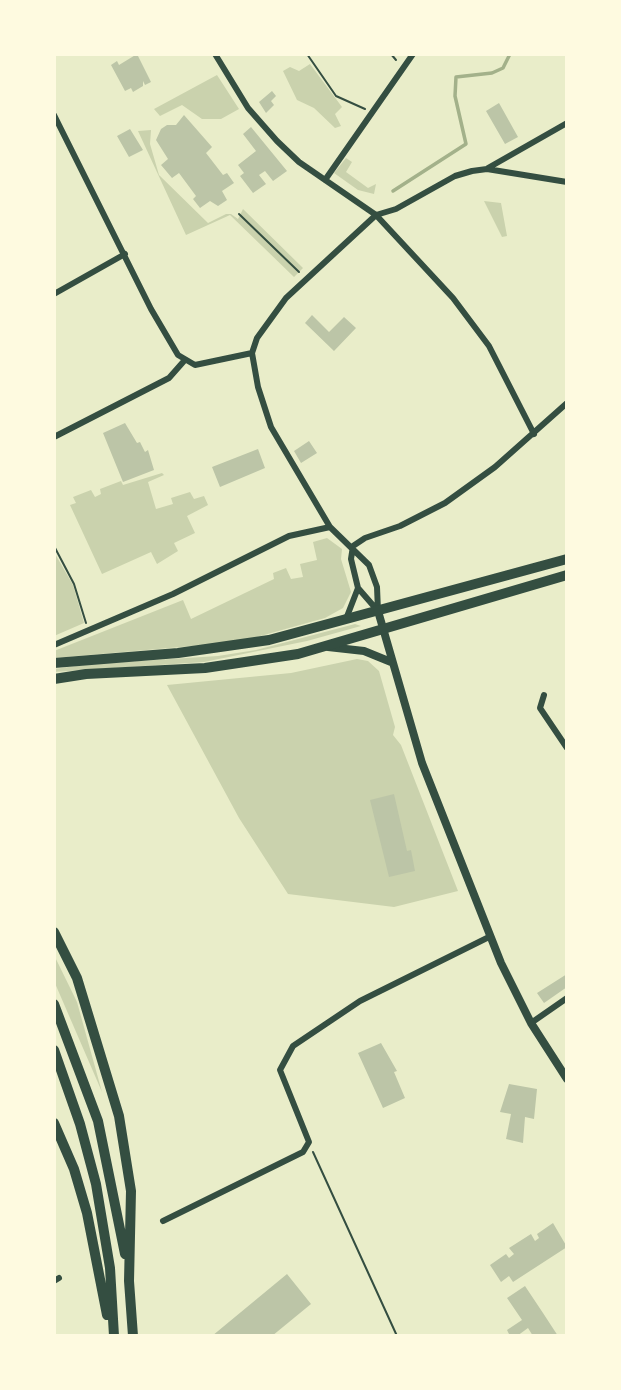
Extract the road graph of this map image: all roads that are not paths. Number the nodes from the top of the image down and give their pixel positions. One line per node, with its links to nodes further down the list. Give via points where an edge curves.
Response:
1 (215, 54): 6 (street, via 248,108 276,141)
2 (414, 54): 6 (street)
3 (54, 115): 9 (street)
4 (567, 123): 5 (street)
5 (487, 169): 7 (street); 8 (street, via 455,176)
6 (324, 180): 8 (street)
7 (567, 182)
8 (376, 215): 11 (street, via 276,311); 14 (street, via 474,323)
9 (125, 254): 10 (street); 12 (street, via 159,324)
10 (54, 294)
11 (252, 353): 12 (street, via 195,365); 16 (street, via 271,427)
12 (184, 361): 15 (street, via 169,378)
13 (567, 403): 14 (street)
14 (534, 434): 17 (street, via 445,503)
15 (54, 437)
16 (330, 527): 17 (street); 24 (street, via 289,536 173,594)
17 (353, 546): 20 (street, via 351,559); 21 (street, via 369,565 377,587)
18 (567, 559): 21 (main road)
19 (567, 575): 23 (main road)
20 (358, 588): 21 (street); 22 (street)
21 (378, 611): 22 (main road); 23 (street)
22 (345, 620): 27 (main road, via 239,646)
23 (383, 631): 25 (main road); 26 (street)
24 (54, 645)
25 (328, 647): 26 (street, via 364,651); 28 (main road, via 243,664)
26 (391, 662): 32 (street, via 422,763)
27 (54, 663)
28 (54, 679)
29 (544, 695): 30 (street, via 540,708)
30 (567, 748)
31 (54, 932): 40 (highway, via 77,978 119,1116 131,1191)
32 (491, 936): 35 (street); 39 (street, via 360,1001 293,1046 281,1070 309,1142 303,1152)
33 (567, 998): 35 (street)
34 (54, 1004): 40 (highway, via 98,1121)
35 (531, 1023): 37 (street)
36 (54, 1049): 41 (highway, via 96,1184 110,1268)
37 (567, 1079)
38 (54, 1123): 41 (highway, via 87,1213)
39 (163, 1221)
40 (129, 1281): 42 (highway)
41 (113, 1336)
42 (133, 1336)

